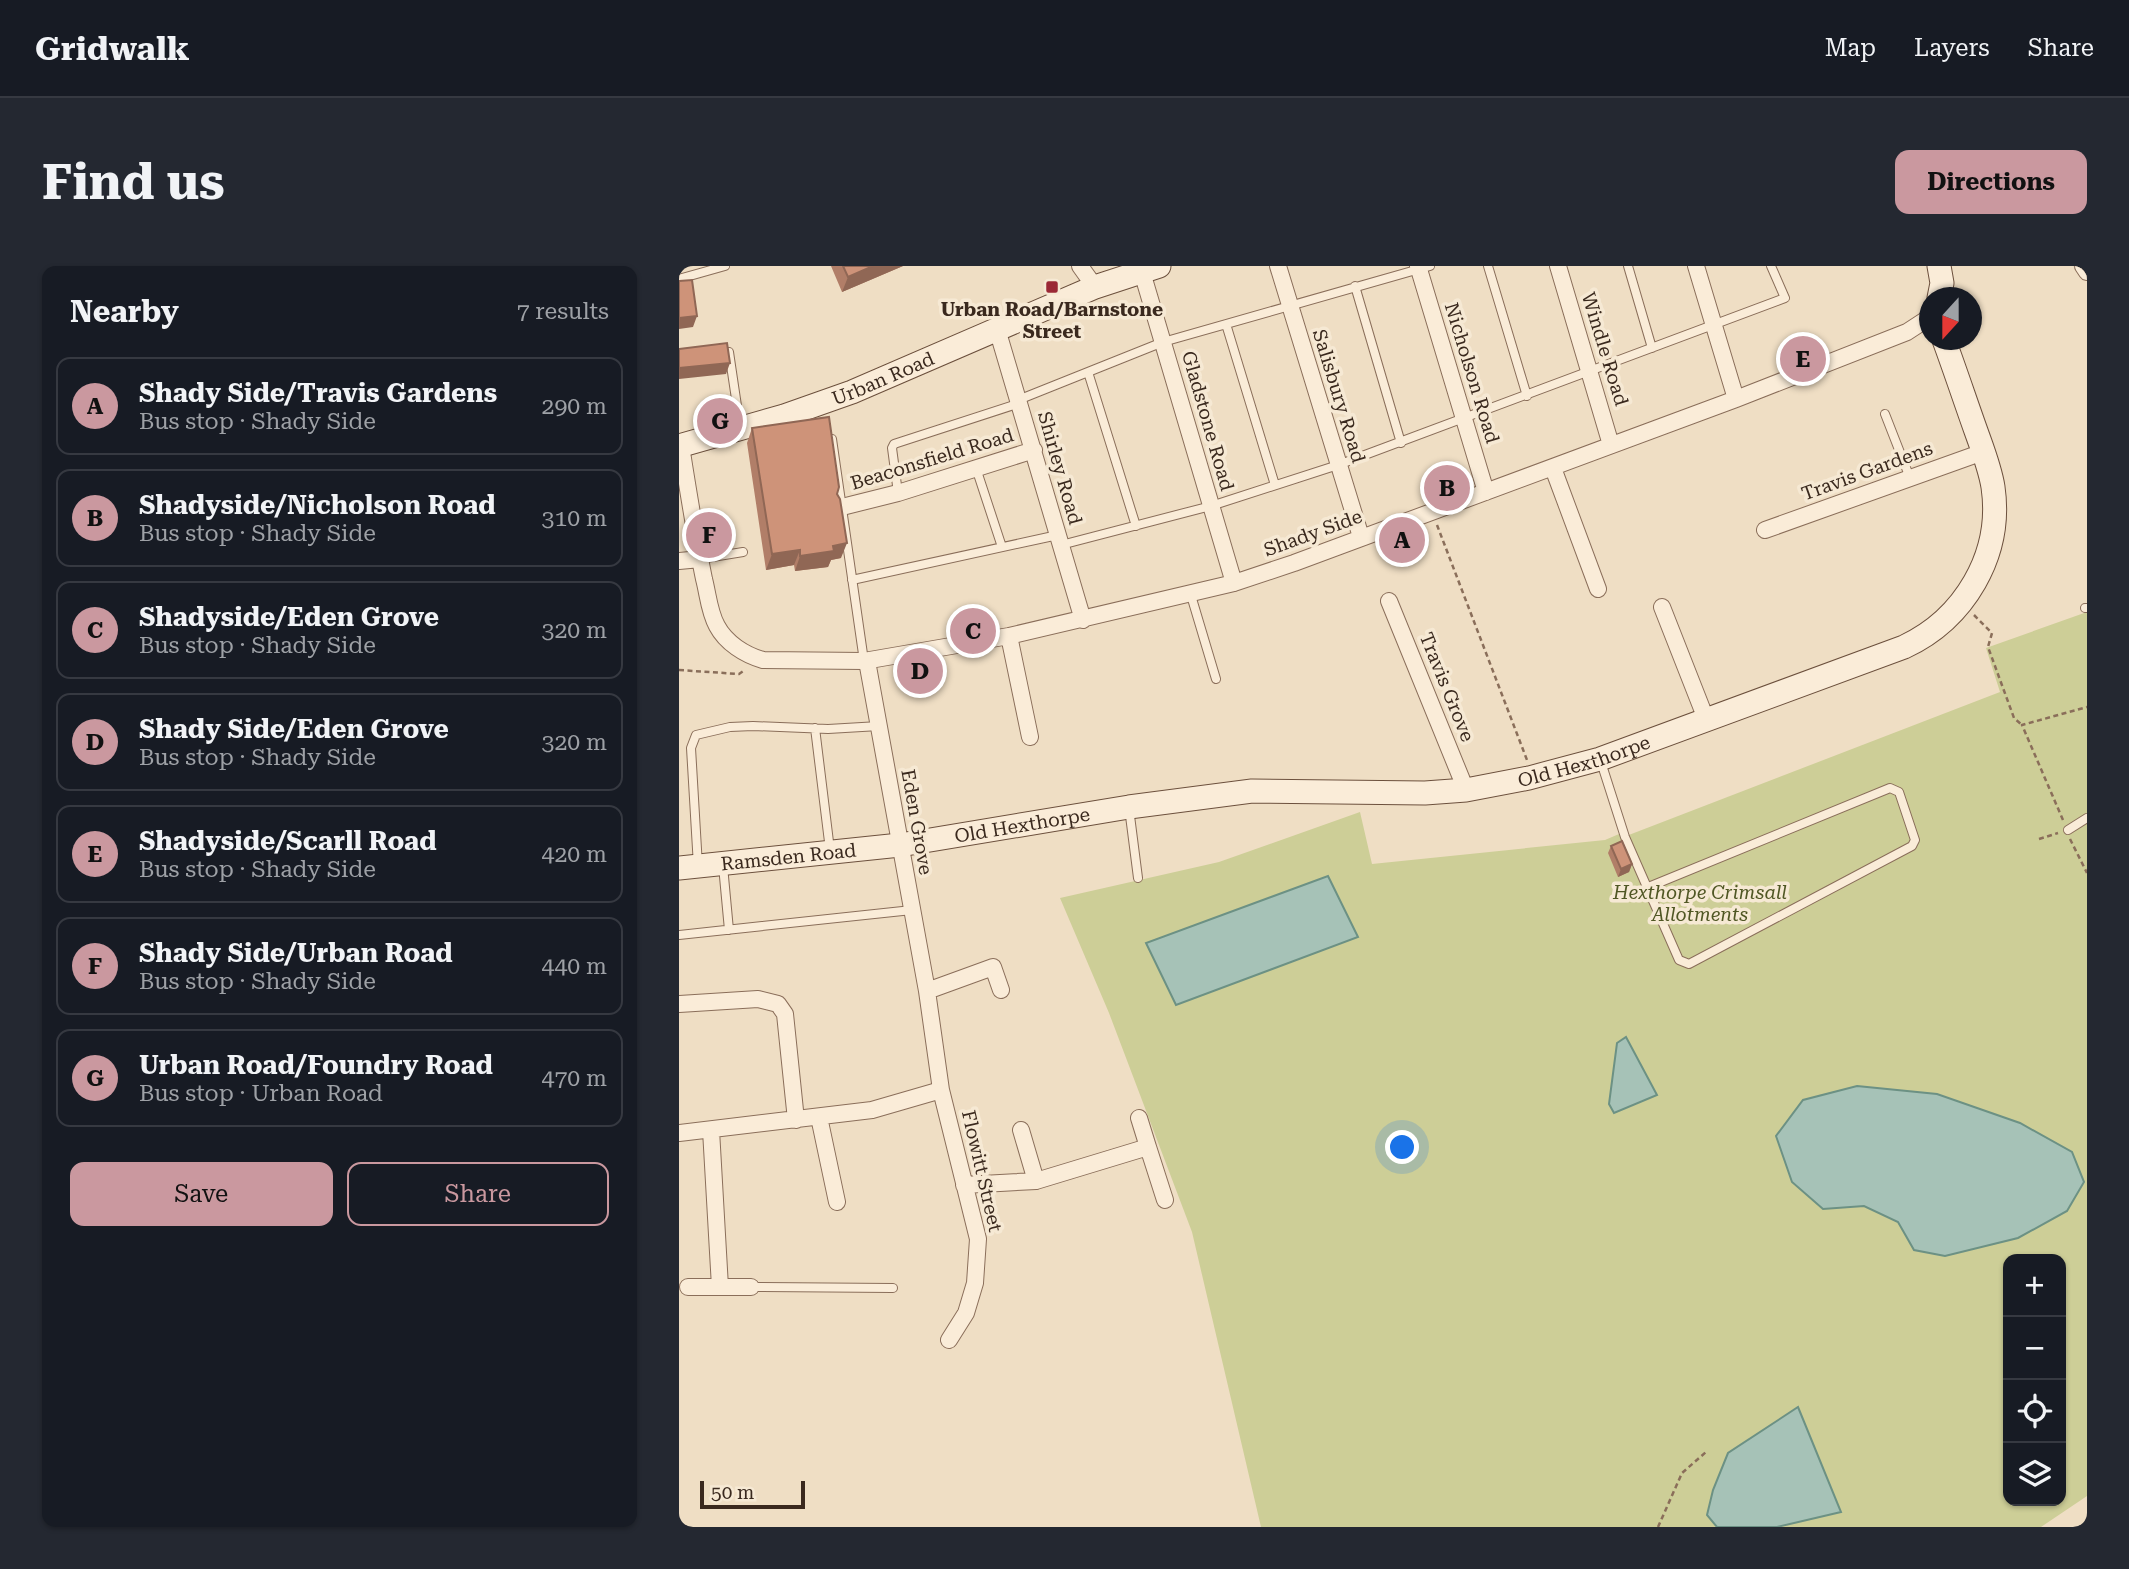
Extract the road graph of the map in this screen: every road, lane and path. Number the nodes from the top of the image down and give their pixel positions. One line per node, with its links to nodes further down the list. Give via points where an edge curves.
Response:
1 (725, 266): 14 (lane)
2 (1080, 266): 16 (street)
3 (1278, 266): 18 (street, Salisbury Road)
4 (1489, 266): 29 (lane)
5 (1558, 266): 27 (street, Windle Road)
6 (1628, 266): 24 (lane)
7 (1696, 266): 21 (street)
8 (1771, 266): 21 (lane, via 1785,298)
9 (1939, 266): 17 (street)
10 (2083, 266): 13 (street)
11 (1422, 267): 15 (lane); 33 (street, Nicholson Road)
12 (1150, 269): 16 (street, Urban Road); 23 (street, Gladstone Road)
13 (2087, 272)
14 (679, 279)
15 (1355, 286): 18 (lane); 36 (lane)
16 (1095, 287): 22 (street, Urban Road)
17 (1941, 287)
18 (1290, 305): 19 (lane); 41 (street, Salisbury Road)
19 (1226, 324): 23 (lane); 45 (lane)
20 (1919, 324): 30 (street, Shady Side)
21 (1715, 325): 24 (lane); 30 (street)
22 (997, 329): 31 (street, Shirley Road); 35 (street, Urban Road, via 827,408)
23 (1163, 342): 28 (lane); 48 (street, Gladstone Road)
24 (1652, 348): 27 (lane)
25 (1947, 350): 40 (street, Old Hexthorpe)
26 (729, 352): 35 (lane)
27 (1589, 371): 29 (lane); 37 (street, Windle Road)
28 (1088, 372): 31 (lane); 51 (lane)
29 (1527, 396): 33 (lane)
30 (1736, 399): 37 (street, Shady Side)
31 (1019, 401): 39 (street, Shirley Road); 47 (lane, via 894,444)
32 (1885, 414): 44 (lane)
33 (1464, 420): 36 (lane); 46 (street, Nicholson Road)
34 (830, 428): 49 (lane)
35 (741, 429): 38 (street, Urban Road)
36 (1401, 443): 41 (lane)
37 (1611, 445): 43 (street, Shady Side)
38 (680, 446): 57 (street, Shady Side)
39 (1034, 450): 42 (street, Beaconsfield Road); 54 (street, Shirley Road)
40 (1983, 452): 44 (street, Travis Gardens); 64 (street, Old Hexthorpe, via 1993,486 1994,529 1979,577)
41 (1338, 465): 45 (lane); 53 (street, Salisbury Road)
42 (977, 468): 47 (street, Beaconsfield Road); 55 (lane)
43 (1553, 468): 46 (street, Shady Side); 61 (street)
44 (1910, 478): 52 (street, Travis Gardens)
45 (1275, 485): 48 (lane)
46 (1486, 492): 50 (street, Shady Side)
47 (898, 493): 49 (street, Beaconsfield Road)
48 (1211, 506): 51 (lane); 60 (street, Gladstone Road)
49 (842, 507): 59 (lane)
50 (1432, 512): 53 (street, Shady Side); 79 (path)
51 (1136, 526): 54 (lane)
52 (1765, 530)
53 (1361, 537): 60 (street, Shady Side)
54 (1059, 540): 55 (lane); 66 (street, Shirley Road)
55 (1002, 547): 59 (lane)
56 (743, 552): 57 (lane)
57 (700, 559): 58 (street); 68 (street, Shady Side, via 718,627 749,656)
58 (679, 561)
59 (852, 580): 69 (lane)
60 (1234, 583): 62 (street, Shady Side)
61 (1598, 589)
62 (1190, 592): 66 (street, Shady Side); 71 (lane)
63 (1389, 601): 80 (street, Travis Grove)
64 (1961, 604): 73 (street, Old Hexthorpe, via 1925,637 1904,648); 74 (path, via 1992,633 1988,647 2014,718)
65 (1662, 607): 73 (street)
66 (1083, 620): 67 (street, Shady Side)
67 (1009, 635): 69 (street, Shady Side); 77 (street)
68 (763, 660): 69 (street, Shady Side); 70 (path, via 739,674)
69 (866, 661): 75 (street, Eden Grove)
70 (679, 670)
71 (1216, 679)
72 (2087, 707): 74 (path)
73 (1706, 719): 78 (street, Old Hexthorpe)
74 (2022, 725): 83 (path)
75 (879, 726): 76 (lane); 85 (street, Eden Grove)
76 (814, 728): 86 (lane); 88 (lane, via 730,727 696,735 691,748)
77 (1030, 737)
78 (1600, 759): 79 (street, Old Hexthorpe); 91 (lane)
79 (1534, 777): 80 (street, Old Hexthorpe)
80 (1466, 790): 81 (street, Old Hexthorpe, via 1252,792)
81 (1129, 807): 85 (street, Old Hexthorpe); 90 (lane)
82 (2087, 818): 83 (lane)
83 (2068, 830): 84 (path); 89 (path)
84 (2039, 839)
85 (900, 845): 86 (street, Ramsden Road); 92 (street, Eden Grove)
86 (830, 851): 87 (street, Ramsden Road)
87 (723, 863): 88 (street, Ramsden Road); 93 (lane)
88 (688, 867)
89 (2087, 873)
90 (1138, 877)
91 (1646, 888): 91 (lane, via 1679,960 1689,964 1912,846 1915,840 1899,792 1890,788)
92 (912, 910): 93 (lane); 96 (street, Eden Grove)
93 (729, 930): 94 (lane)
94 (679, 935)
95 (1001, 990): 96 (street, via 993,967)
96 (927, 991): 98 (street, Eden Grove)
97 (679, 1004): 101 (street, via 758,999 778,1004 785,1014)
98 (941, 1090): 99 (street, via 872,1110); 107 (street, Flowitt Street)
99 (819, 1117): 101 (street); 109 (street)
100 (1139, 1118): 105 (street)
101 (796, 1120): 102 (street)
102 (711, 1129): 104 (street); 111 (street)
103 (1021, 1130): 106 (street)
104 (679, 1133)
105 (1148, 1147): 106 (street); 108 (street)
106 (1036, 1181): 107 (street)
107 (964, 1185): 114 (street, Flowitt Street, via 978,1238 975,1283 966,1313)
108 (1165, 1200)
109 (837, 1202)
110 (683, 1287): 111 (street)
111 (720, 1287): 112 (street)
112 (751, 1287): 113 (lane)
113 (893, 1288)
114 (949, 1340)
115 (1706, 1452): 116 (path, via 1682,1473)
116 (1658, 1527)

